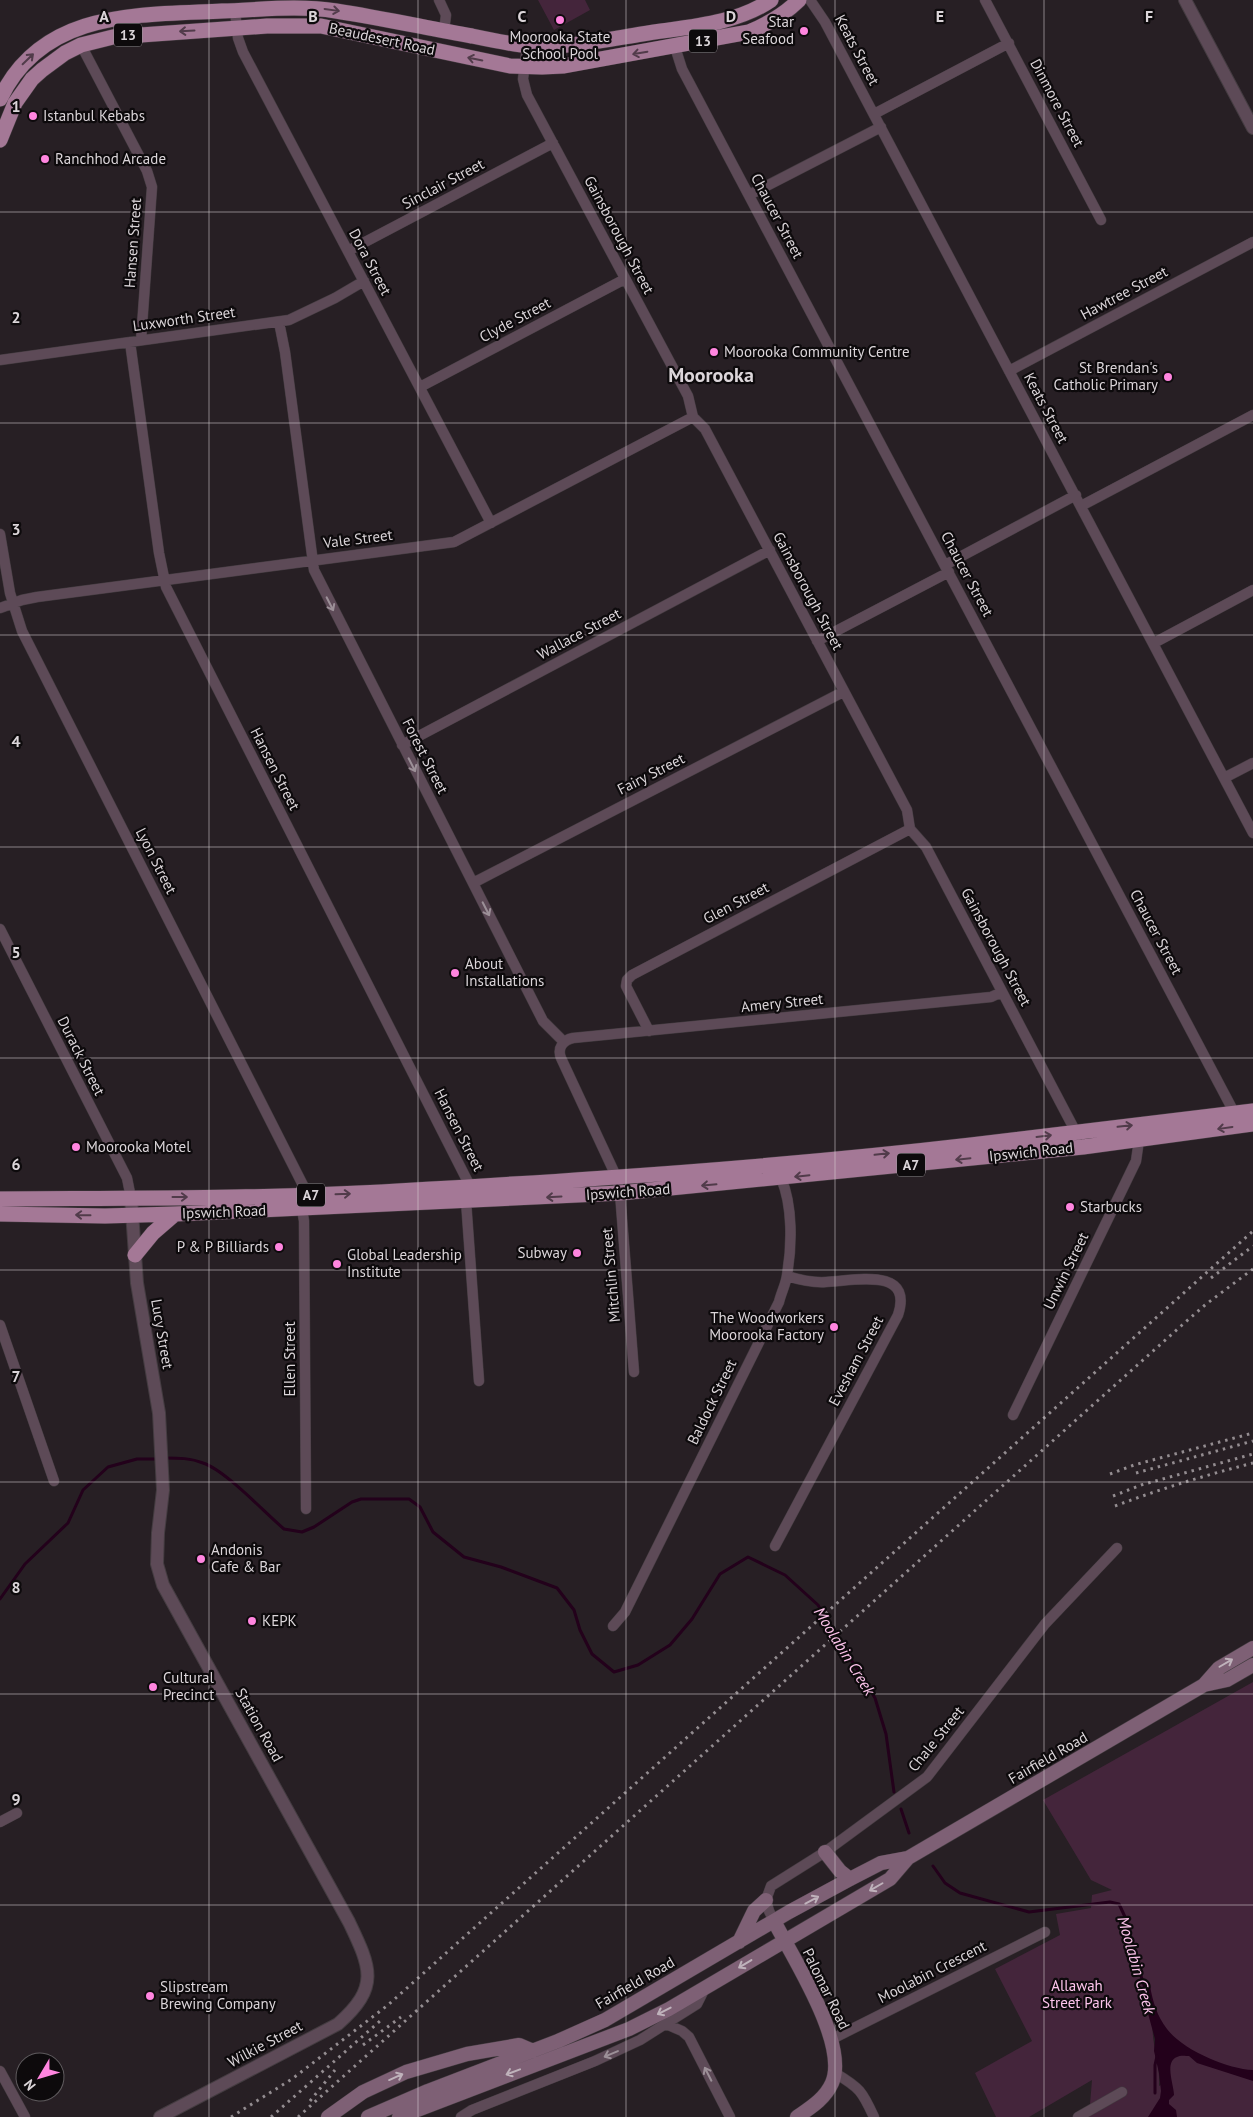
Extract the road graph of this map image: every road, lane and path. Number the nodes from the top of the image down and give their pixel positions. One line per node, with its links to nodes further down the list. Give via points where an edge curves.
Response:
1 (439, 0): 11 (street, via 446,15)
2 (771, 0): 14 (highway, Beaudesert Road / 13, via 737,17 692,26 592,43)
3 (799, 0): 15 (highway, Beaudesert Road / 13, via 780,17 748,32)
4 (810, 0): 18 (street, Keats Street)
5 (986, 0): 12 (street, Dinmore Street)
6 (1185, 0): 20 (street)
7 (265, 4): 8 (highway, Beaudesert Road / 13); 9 (street); 11 (highway, Beaudesert Road / 13, one-way to 11, via 336,11)
8 (234, 11): 10 (street, Dora Street); 17 (highway, Beaudesert Road / 13, one-way to 8, via 14,74 32,56 54,39 76,28 137,15)
9 (266, 26): 10 (highway, Beaudesert Road / 13); 16 (highway, Beaudesert Road / 13, one-way to 9, via 321,26)
10 (236, 28): 13 (highway, Beaudesert Road / 13, one-way to 13, via 131,34); 26 (street, Dora Street, via 243,52)
11 (444, 31): 14 (highway, Beaudesert Road / 13)
12 (1009, 43): 18 (street); 24 (street, Dinmore Street)
13 (81, 45): 21 (highway, Beaudesert Road / 13, via 52,62 32,79 15,104); 30 (street, Hansen Street, via 147,171 152,187)
14 (527, 46): 16 (street, Gainsborough Street)
15 (675, 46): 16 (highway, Beaudesert Road / 13, one-way to 16, via 563,66); 23 (street, Chaucer Street, via 682,69)
16 (524, 67): 22 (street, Gainsborough Street, via 527,95)
17 (0, 98)
18 (874, 114): 19 (street, Keats Street)
19 (881, 127): 23 (street); 33 (street, Keats Street)
20 (1253, 128)
21 (0, 140)
22 (553, 143): 26 (street, Sinclair Street); 27 (street, Gainsborough Street)
23 (749, 195): 43 (street, Chaucer Street)
24 (1101, 220)
25 (1253, 242): 33 (street, Hawtree Street)
26 (348, 251): 28 (street, Dora Street)
27 (624, 279): 34 (street, Clyde Street); 36 (street, Gainsborough Street, via 688,396)
28 (364, 281): 29 (street, Luxworth Street, via 297,317); 34 (street, Dora Street)
29 (279, 322): 30 (street, Luxworth Street); 42 (street, Forest Street, via 308,514)
30 (141, 340): 31 (street, Luxworth Street)
31 (130, 342): 32 (street, Luxworth Street); 44 (street, Hansen Street)
32 (0, 360)
33 (1009, 371): 37 (street, Keats Street)
34 (420, 387): 39 (street, Dora Street)
35 (1253, 415): 38 (street)
36 (692, 417): 39 (street, Vale Street); 41 (street, Gainsborough Street, via 705,429)
37 (1076, 496): 38 (street, Keats Street); 43 (street)
38 (1081, 506): 49 (street, Keats Street)
39 (491, 523): 42 (street, Vale Street, via 448,543)
40 (0, 534): 46 (street, Lyon Street)
41 (770, 550): 48 (street, Gainsborough Street); 51 (street, Wallace Street)
42 (311, 560): 44 (street, Vale Street); 51 (street, Forest Street, one-way to 51)
43 (947, 568): 48 (street); 62 (street, Chaucer Street)
44 (164, 580): 46 (street, Vale Street); 69 (street, Hansen Street)
45 (1253, 590): 49 (street)
46 (12, 603): 47 (street, Vale Street); 74 (street, Lyon Street, via 26,639)
47 (0, 608)
48 (818, 642): 50 (street, Gainsborough Street)
49 (1154, 643): 53 (street, Keats Street)
50 (843, 692): 54 (street, Gainsborough Street, via 907,810); 56 (street, Fairy Street)
51 (402, 744): 56 (street, Forest Street, one-way to 56)
52 (1253, 763): 53 (street)
53 (1224, 778): 55 (street, Keats Street)
54 (910, 829): 58 (street, Gainsborough Street, via 926,847); 59 (street, Glen Street, via 632,975 626,986)
55 (1253, 833)
56 (473, 883): 60 (street, Forest Street, one-way to 60, via 544,1021)
57 (0, 930): 71 (street, Durack Street, via 127,1178)
58 (1002, 992): 59 (street, Amery Street, via 991,997); 64 (street, Gainsborough Street)
59 (648, 1031): 60 (street, Amery Street, via 573,1038)
60 (564, 1042): 67 (street, via 559,1051 561,1058)
61 (1253, 1112): 62 (highway, Ipswich Road / A7)
62 (1235, 1114): 64 (highway, Ipswich Road / A7, one-way to 62)
63 (1253, 1124): 65 (highway, Ipswich Road / A7, one-way to 65)
64 (1076, 1132): 66 (street, Gainsborough Street); 67 (highway, Ipswich Road / A7, one-way to 64, via 812,1161)
65 (1139, 1140): 66 (highway, Ipswich Road / A7); 83 (street, Unwin Street, via 1136,1161)
66 (1083, 1147): 68 (highway, Ipswich Road / A7, one-way to 68)
67 (616, 1176): 69 (highway, Ipswich Road / A7); 70 (street, Mitchlin Street)
68 (781, 1178): 70 (highway, Ipswich Road / A7, one-way to 70); 79 (street, Baldock Street, via 788,1198 790,1240)
69 (470, 1186): 74 (highway, Ipswich Road / A7, one-way to 69)
70 (620, 1193): 73 (highway, Ipswich Road / A7, one-way to 73); 81 (street, Mitchlin Street)
71 (131, 1198): 72 (highway, Ipswich Road / A7); 74 (highway, Ipswich Road / A7, one-way to 74); 77 (street, Lucy Street)
72 (0, 1199)
73 (466, 1201): 74 (highway, Ipswich Road / A7); 82 (street)
74 (305, 1202): 76 (highway, Ipswich Road / A7); 86 (street, Ellen Street)
75 (0, 1214): 77 (highway, Ipswich Road / A7, one-way to 75)
76 (175, 1214): 77 (highway, Ipswich Road / A7); 78 (highway)
77 (132, 1215): 78 (street, Lucy Street)
78 (135, 1255): 84 (street, Lucy Street, via 160,1413)
79 (787, 1276): 87 (street, Evesham Street, via 824,1282 882,1280 892,1284 900,1293 902,1303); 89 (street, Baldock Street, via 779,1302 625,1612)
80 (0, 1325): 85 (street)
81 (634, 1372)
82 (479, 1381)
83 (1013, 1415)
84 (162, 1475): 103 (street, Station Road, via 157,1564 163,1585 349,1922 365,1954)
85 (54, 1481)
86 (306, 1509)
87 (775, 1546)
88 (1117, 1548): 95 (street, Chale Street, via 1045,1624 927,1777)
89 (613, 1626)
90 (1253, 1648): 92 (main road, Fairfield Road, one-way to 90, via 1219,1668)
91 (1253, 1665): 92 (main road, Fairfield Road, via 1227,1680)
92 (1204, 1685): 96 (main road, Fairfield Road)
93 (16, 1813): 94 (street)
94 (0, 1822)
95 (824, 1852): 97 (main road); 98 (street, Chale Street, via 773,1884)
96 (908, 1858): 97 (main road, Fairfield Road, via 881,1863); 101 (main road, Fairfield Road, one-way to 101, via 890,1879)
97 (850, 1879): 99 (main road, Fairfield Road, one-way to 97)
98 (766, 1900): 99 (street); 102 (main road, via 754,1911)
99 (774, 1921): 101 (main road, Palomar Road); 102 (main road, Fairfield Road)
100 (1045, 1932): 106 (street, Moolabin Crescent)
101 (784, 1940): 104 (main road, Fairfield Road, one-way to 104); 106 (main road, Palomar Road)
102 (739, 1942): 107 (main road, Fairfield Road, via 605,2020)
103 (367, 1982): 112 (street, Wilkie Street, via 354,2010 338,2024)
104 (706, 1987): 105 (street, Fairfield Road, via 698,2004); 115 (main road, Fairfield Road, one-way to 115, via 629,2029)
105 (666, 2024): 116 (street, Fairfield Road, one-way to 116, via 623,2049); 117 (street, one-way to 105, via 688,2037)
106 (832, 2039): 109 (main road, Palomar Road)
107 (533, 2051): 113 (main road, one-way to 107, via 363,2092 406,2072 467,2054 519,2045); 114 (main road, Fairfield Road)
108 (0, 2070): 111 (street)
109 (835, 2073): 118 (main road, via 823,2097); 119 (street, via 864,2094)
110 (1122, 2092): 120 (street)
111 (25, 2117)
112 (160, 2117)
113 (328, 2117)
114 (368, 2117)
115 (399, 2117)
116 (461, 2117)
117 (730, 2117)
118 (796, 2117)
119 (874, 2117)
120 (1078, 2117)

